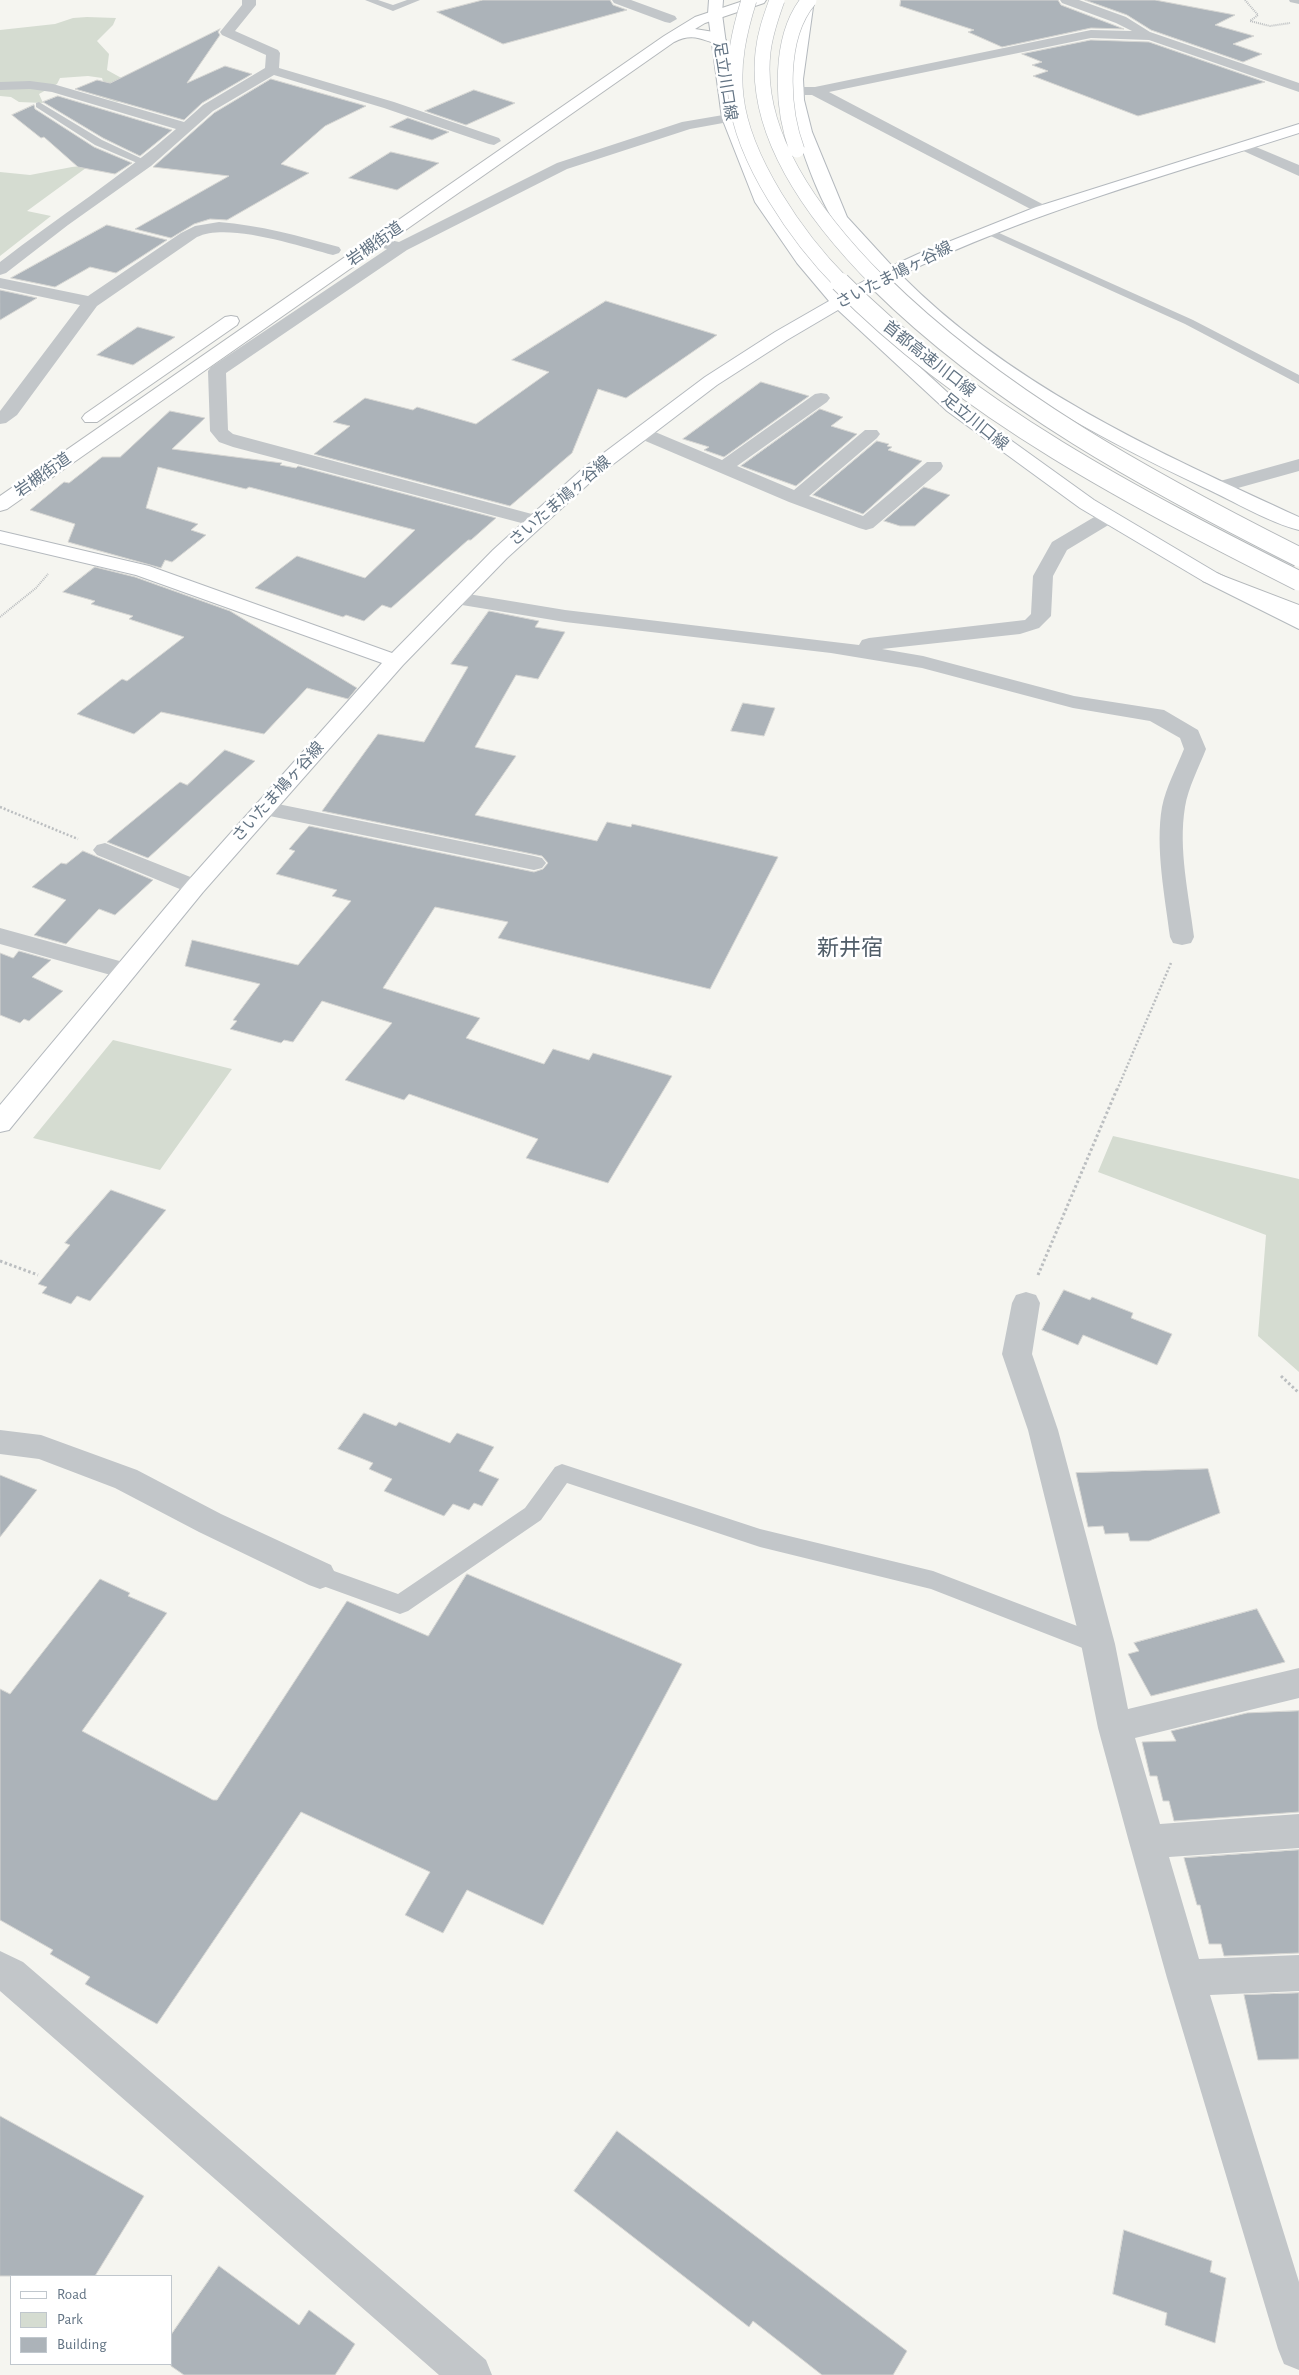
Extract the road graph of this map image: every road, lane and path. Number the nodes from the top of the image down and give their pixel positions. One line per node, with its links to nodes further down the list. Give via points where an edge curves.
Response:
1 (249, 0): 23 (street, via 249,5 227,32 273,53)
2 (369, 0): 3 (lane, via 393,8)
3 (416, 0)
4 (619, 0): 17 (street)
5 (731, 0): 28 (main road, bridge, via 725,36)
6 (749, 0): 28 (main road, 首都高速川口線, bridge, via 739,33 735,64)
7 (759, 0): 15 (main road, 岩槻街道)
8 (777, 0): 41 (main road, 首都高速川口線, bridge, via 763,50 764,91 771,124 786,161)
9 (803, 0): 14 (main road, bridge)
10 (1067, 0): 20 (street, via 1121,20)
11 (1245, 0): 18 (path, via 1258,15 1250,19 1253,23 1278,27 1289,24)
12 (1293, 0): 13 (lane)
13 (1299, 1)
14 (805, 5): 26 (main road); 41 (main road, bridge, via 793,32 787,71 787,109 793,142)
15 (715, 7): 21 (main road, 岩槻街道); 22 (main road, 足立川口線)
16 (684, 9): 17 (main road)
17 (670, 19): 19 (main road)
18 (1292, 19)
19 (654, 30)
20 (1151, 36): 25 (street); 27 (street, via 1091,34)
21 (669, 39): 22 (main road, via 706,33); 43 (main road, 岩槻街道)
22 (719, 40): 30 (main road, 足立川口線)
23 (272, 70): 31 (street, via 208,108); 34 (street)
24 (0, 86): 31 (street, via 53,88)
25 (1299, 88)
26 (796, 90): 27 (street); 48 (main road, via 809,148 842,222)
27 (815, 90): 39 (street)
28 (736, 99): 73 (main road, 首都高速川口線, bridge, via 751,146 788,218 840,282 911,347 968,390 1074,461 1170,516)
29 (39, 105): 37 (lane, via 92,139)
30 (729, 118): 44 (street, via 687,125 562,166); 50 (main road, 足立川口線, via 763,202 803,260)
31 (185, 127): 37 (street)
32 (1299, 128): 35 (main road, さいたま鳩ヶ谷線)
33 (510, 130): 34 (main road)
34 (494, 141): 36 (main road)
35 (1244, 146): 38 (street); 39 (main road, さいたま鳩ヶ谷線)
36 (478, 152)
37 (146, 162): 47 (street, via 62,222)
38 (1299, 171)
39 (1042, 210): 40 (main road, さいたま鳩ヶ谷線)
40 (988, 231): 48 (main road, さいたま鳩ヶ谷線); 54 (lane, via 1189,322)
41 (837, 237): 71 (main road, 首都高速川口線, bridge, via 887,290 976,366 1045,414 1140,473)
42 (349, 239): 45 (main road, 岩槻街道)
43 (377, 242): 44 (street); 52 (main road, 岩槻街道)
44 (401, 248): 53 (street)
45 (333, 250): 46 (main road, 岩槻街道); 49 (street, via 221,227 204,228 141,265)
46 (317, 261)
47 (0, 273): 49 (street)
48 (889, 274): 50 (main road, さいたま鳩ヶ谷線); 63 (main road, via 930,315 994,363 1077,415 1172,467)
49 (91, 302): 56 (street, via 11,411)
50 (839, 302): 58 (main road, さいたま鳩ヶ谷線, via 711,382); 66 (main road, 足立川口線, via 954,406 1024,460)
51 (245, 311): 57 (main road, 岩槻街道)
52 (198, 367): 53 (street); 65 (main road, 岩槻街道)
53 (217, 371): 67 (street, via 220,431 226,438)
54 (1299, 380)
55 (820, 398): 62 (street)
56 (0, 419)
57 (79, 427)
58 (642, 433): 62 (street); 67 (main road, さいたま鳩ヶ谷線, via 588,474)
59 (871, 434): 64 (street)
60 (1299, 465): 63 (street)
61 (934, 466): 64 (street, via 866,524)
62 (723, 468): 64 (street)
63 (1220, 487): 68 (main road)
64 (796, 498)
65 (0, 505)
66 (1108, 517): 72 (main road, 足立川口線); 78 (street, via 1059,546 1043,576 1041,616 1032,624 1020,628)
67 (536, 521): 74 (main road, さいたま鳩ヶ谷線)
68 (1299, 524)
69 (0, 537): 70 (main road)
70 (61, 551): 76 (path, via 45,579); 79 (main road, via 121,564 180,582)
71 (1299, 557)
72 (1210, 577): 75 (main road); 77 (main road, 足立川口線)
73 (1299, 581)
74 (456, 598): 78 (street, via 647,627); 79 (main road, さいたま鳩ヶ谷線)
75 (1299, 612)
76 (0, 617)
77 (1299, 623)
78 (831, 647): 86 (street, via 923,662 1072,702 1156,715 1190,735 1195,749 1174,806 1172,823 1174,876)
79 (396, 661): 81 (main road, さいたま鳩ヶ谷線)
80 (0, 807): 82 (path)
81 (263, 808): 83 (street); 84 (main road, さいたま鳩ヶ谷線)
82 (105, 850): 84 (street)
83 (534, 863)
84 (195, 886): 87 (main road, さいたま鳩ヶ谷線)
85 (0, 936): 87 (street)
86 (1182, 937): 91 (path)
87 (124, 970): 88 (main road, さいたま鳩ヶ谷線)
88 (0, 1123)
89 (0, 1261): 90 (path)
90 (38, 1274)
91 (1026, 1303): 96 (street, via 1017,1354 1043,1430)
92 (1281, 1376): 93 (path)
93 (1299, 1393)
94 (0, 1442): 95 (street, via 40,1447 126,1479)
95 (320, 1575): 96 (lane, via 400,1604 532,1514 562,1473 760,1538 933,1580)
96 (1098, 1644): 98 (street)
97 (1299, 1683): 98 (street)
98 (1115, 1728): 100 (street)
99 (1299, 1831): 100 (street)
100 (1147, 1842): 103 (street)
101 (0, 1970): 105 (street, via 10,1975)
102 (1299, 1973): 103 (street)
103 (1186, 1978): 104 (street)
104 (1299, 2349)
105 (471, 2375)

